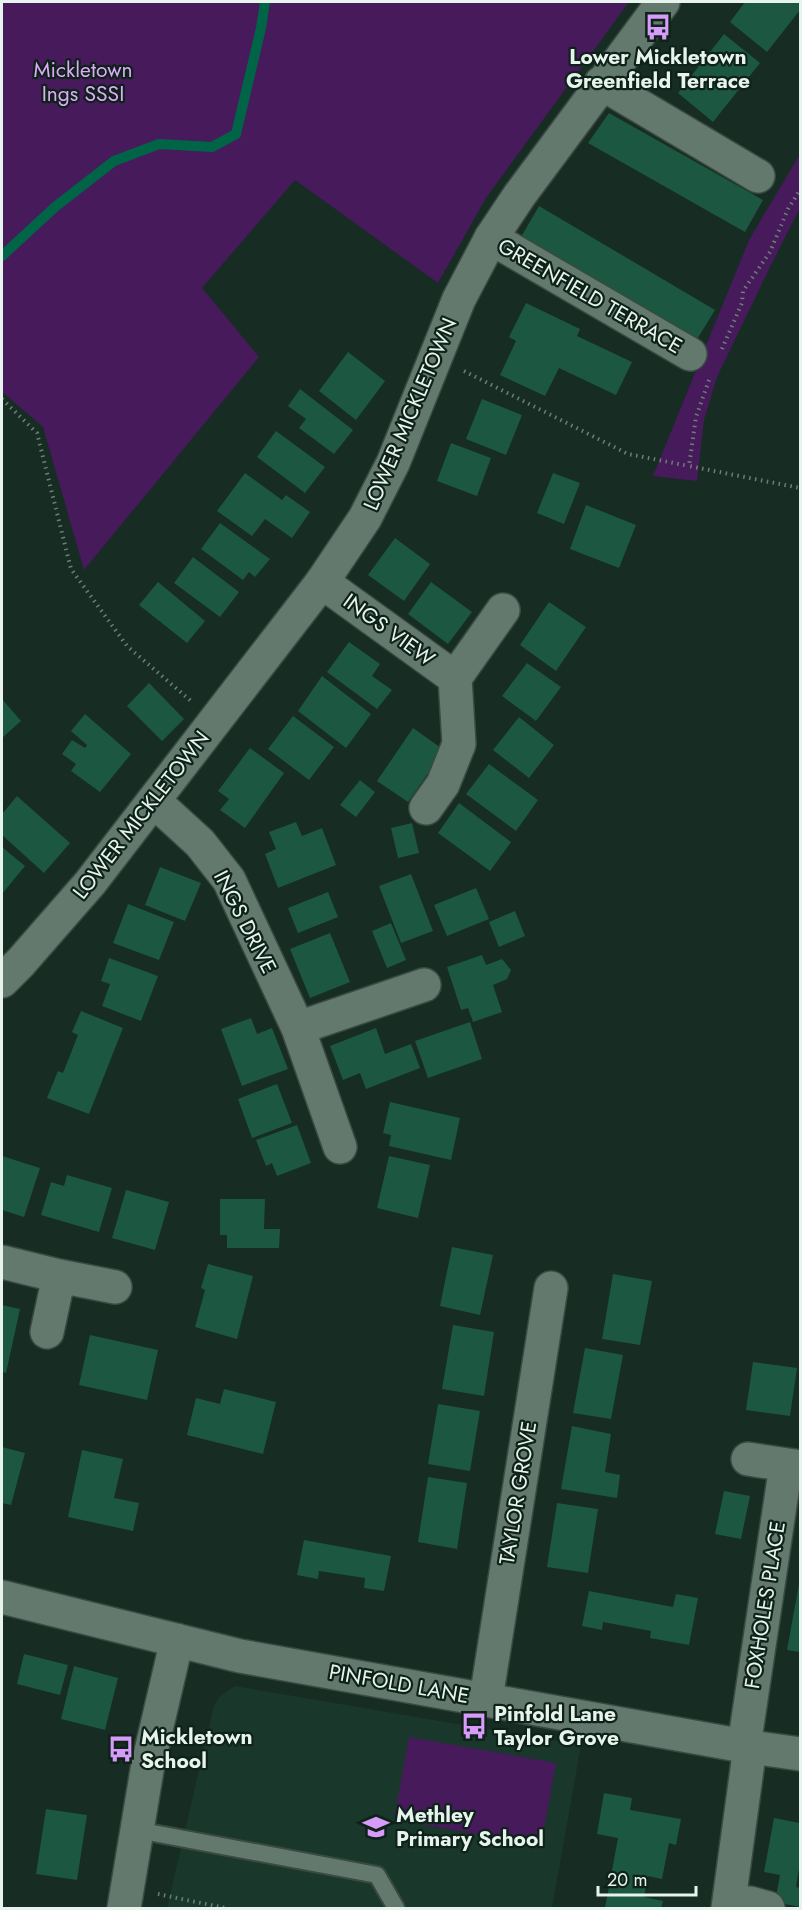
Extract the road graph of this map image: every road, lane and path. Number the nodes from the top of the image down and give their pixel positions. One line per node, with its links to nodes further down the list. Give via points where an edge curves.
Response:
1 (663, 2): 2 (street, LOWER MICKLETOWN)
2 (601, 83): 3 (street); 5 (street, LOWER MICKLETOWN)
3 (758, 176)
4 (801, 190): 7 (path)
5 (491, 238): 6 (street, LOWER MICKLETOWN, via 459,299); 7 (street, GREENFIELD TERRACE)
6 (437, 357): 9 (path, via 628,454); 11 (street, LOWER MICKLETOWN, via 393,463 365,518)
7 (706, 363): 9 (path)
8 (2, 399): 14 (path, via 37,432 71,569 127,646)
9 (689, 466): 10 (path)
10 (801, 488)
11 (322, 582): 13 (street, INGS VIEW); 14 (street, LOWER MICKLETOWN)
12 (502, 610): 13 (street, INGS VIEW)
13 (455, 678): 16 (street, INGS VIEW, via 459,744 443,784)
14 (214, 721): 15 (street, LOWER MICKLETOWN)
15 (154, 801): 17 (street, LOWER MICKLETOWN, via 90,883); 19 (street, INGS DRIVE, via 200,843 229,880)
16 (426, 808)
17 (2, 981)
18 (423, 985): 19 (street)
19 (298, 1028): 20 (street, INGS DRIVE)
20 (340, 1147)
21 (2, 1262): 22 (street)
22 (58, 1276): 23 (street); 25 (street)
23 (115, 1287)
24 (551, 1288): 30 (street, TAYLOR GROVE)
25 (47, 1332)
26 (748, 1459): 27 (street, FOXHOLES PLACE)
27 (793, 1466): 31 (street, FOXHOLES PLACE)
28 (2, 1597): 29 (street, PINFOLD LANE)
29 (177, 1640): 30 (street, PINFOLD LANE, via 240,1656); 33 (street)
30 (486, 1699): 31 (street, PINFOLD LANE)
31 (747, 1746): 32 (street, PINFOLD LANE); 35 (street, FOXHOLES PLACE)
32 (801, 1754)
33 (137, 1830): 34 (street); 37 (lane, via 377,1875)
34 (126, 1898): 36 (path)
35 (728, 1906): 38 (street, via 750,1903)
36 (225, 1908)
37 (396, 1908)
38 (768, 1908)

